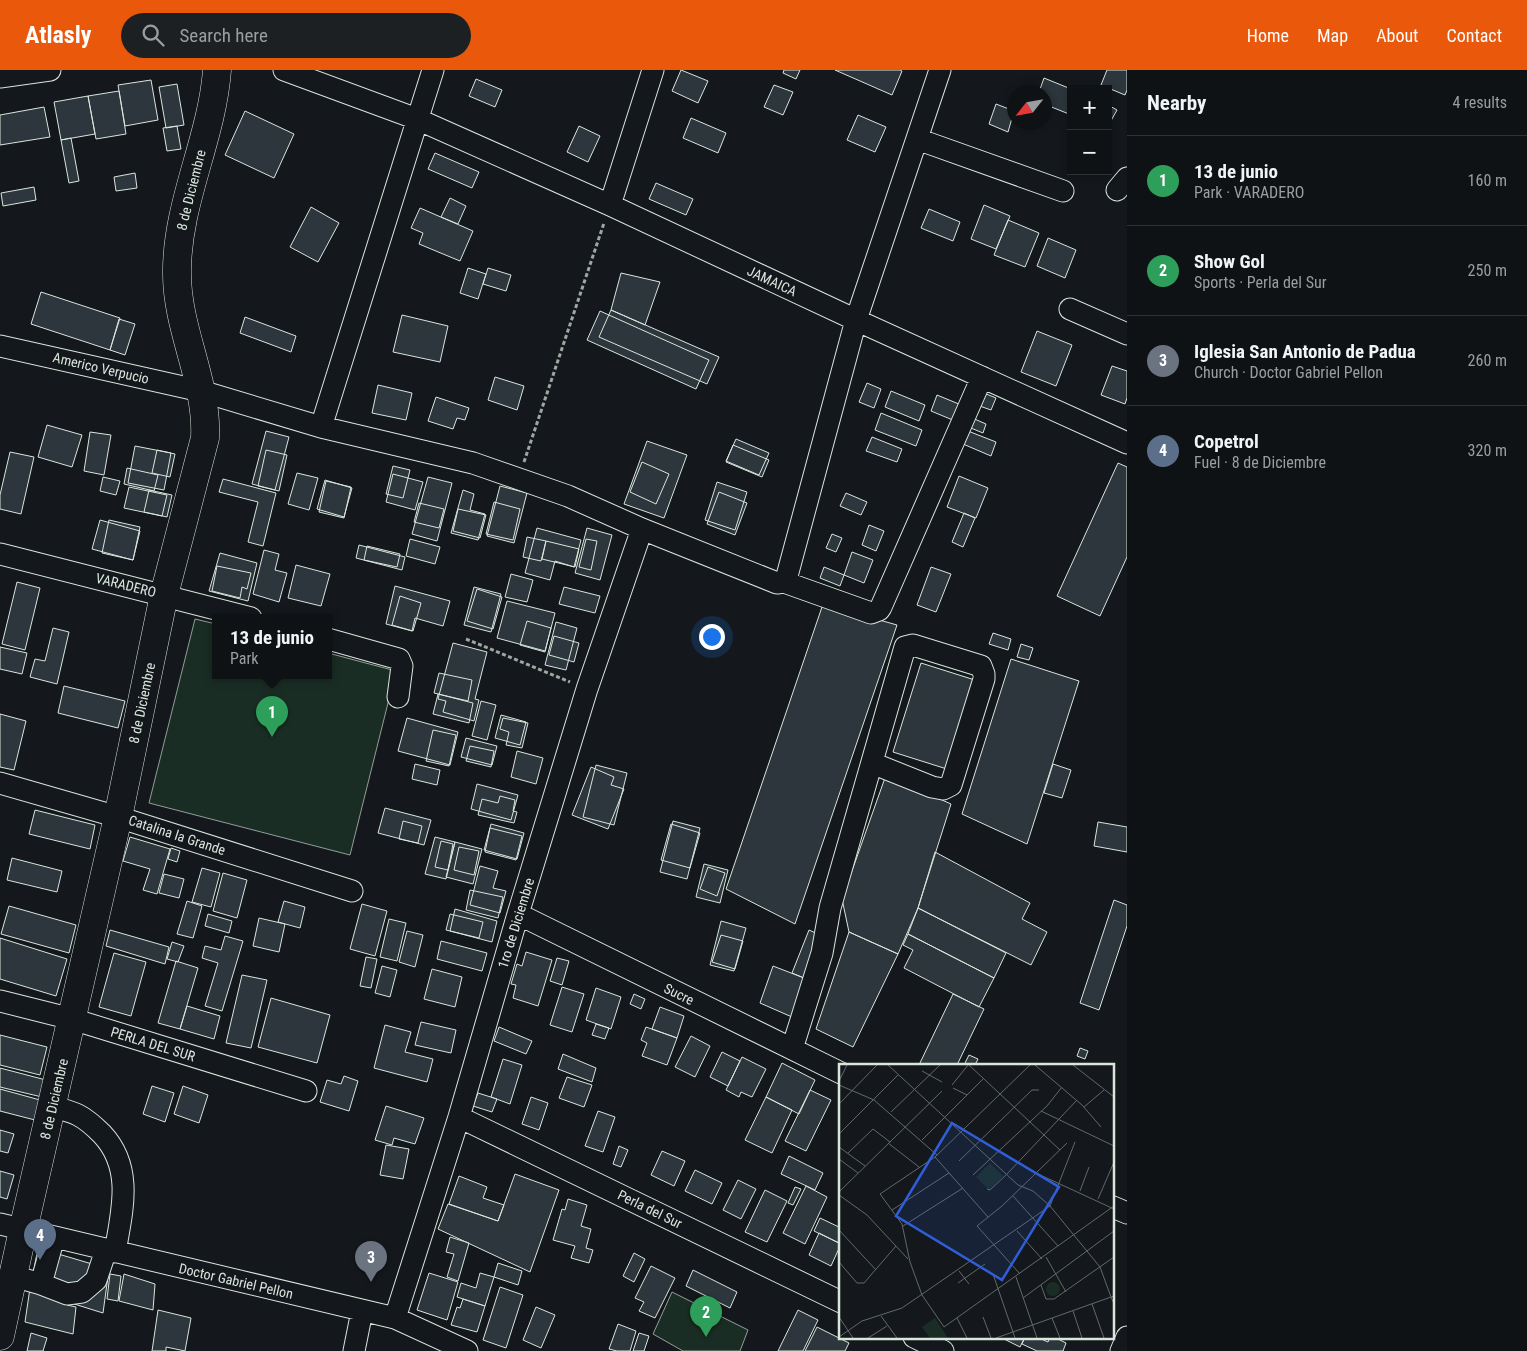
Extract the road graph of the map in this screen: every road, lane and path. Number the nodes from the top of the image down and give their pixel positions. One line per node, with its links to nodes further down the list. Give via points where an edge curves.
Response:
1 (50, 70): 7 (street)
2 (217, 70): 17 (main road, 8 de Diciembre, via 202,150 180,231 177,275 183,319)
3 (284, 70): 8 (street, JAMAICA)
4 (432, 70): 8 (street)
5 (653, 70): 11 (street)
6 (940, 70): 9 (street)
7 (0, 77)
8 (417, 119): 11 (street, JAMAICA); 18 (street)
9 (916, 139): 10 (street); 13 (street)
10 (1063, 191)
11 (610, 205): 13 (street, JAMAICA); 20 (path)
12 (1070, 310): 14 (street)
13 (856, 320): 16 (street, JAMAICA); 23 (street)
14 (1127, 334)
15 (0, 346): 17 (street, Americo Verpucio)
16 (982, 377): 19 (street, JAMAICA); 23 (street, Americo Verpucio, via 879,610 871,613)
17 (201, 391): 18 (street, Americo Verpucio); 24 (main road, 8 de Diciembre, via 206,418 205,438)
18 (321, 428): 20 (street, Americo Verpucio, via 473,463)
19 (1127, 442)
20 (518, 479): 21 (street, Americo Verpucio, via 568,496)
21 (642, 530): 23 (street, Americo Verpucio, via 778,583); 28 (street, 1ro de Diciembre)
22 (0, 554): 24 (street, VARADERO)
23 (784, 582)
24 (164, 595): 25 (street, VARADERO); 32 (main road, 8 de Diciembre)
25 (236, 614)
26 (466, 639): 28 (path)
27 (332, 640): 29 (street, via 397,658 402,666)
28 (587, 689): 34 (street, 1ro de Diciembre)
29 (398, 697)
30 (872, 763): 30 (street, via 932,787 942,789 951,785 984,679 980,666 913,645 904,648); 37 (street, via 830,908 822,953)
31 (0, 783): 32 (street, Catalina la Grande)
32 (118, 817): 33 (street, Catalina la Grande); 36 (main road, 8 de Diciembre)
33 (352, 891)
34 (518, 914): 37 (street, Sucre); 41 (street, 1ro de Diciembre)
35 (0, 1001): 36 (street, PERLA DEL SUR)
36 (72, 1019): 39 (street, PERLA DEL SUR); 40 (main road, 8 de Diciembre)
37 (792, 1049): 38 (street, Sucre)
38 (839, 1072)
39 (306, 1091)
40 (52, 1106): 44 (main road, 8 de Diciembre); 46 (street, via 78,1115 112,1145 123,1173 124,1203)
41 (459, 1117): 49 (street, Perla del Sur); 51 (street, 1ro de Diciembre)
42 (1114, 1206): 43 (street)
43 (1127, 1213)
44 (11, 1227): 45 (street, Doctor Gabriel Pellon); 47 (main road, 8 de Diciembre)
45 (54, 1237): 46 (street, Doctor Gabriel Pellon); 48 (street)
46 (110, 1251): 48 (street, via 96,1280 82,1292 67,1294); 50 (street, Doctor Gabriel Pellon)
47 (13, 1276): 48 (street); 52 (main road, 8 de Diciembre)
48 (41, 1284)
49 (839, 1301)
50 (362, 1311): 51 (street, Doctor Gabriel Pellon); 55 (street)
51 (395, 1318): 56 (street, Doctor Gabriel Pellon)
52 (0, 1336)
53 (1127, 1337): 58 (street)
54 (916, 1338): 57 (street)
55 (354, 1351)
56 (467, 1351)
57 (943, 1351)
58 (1121, 1351)

